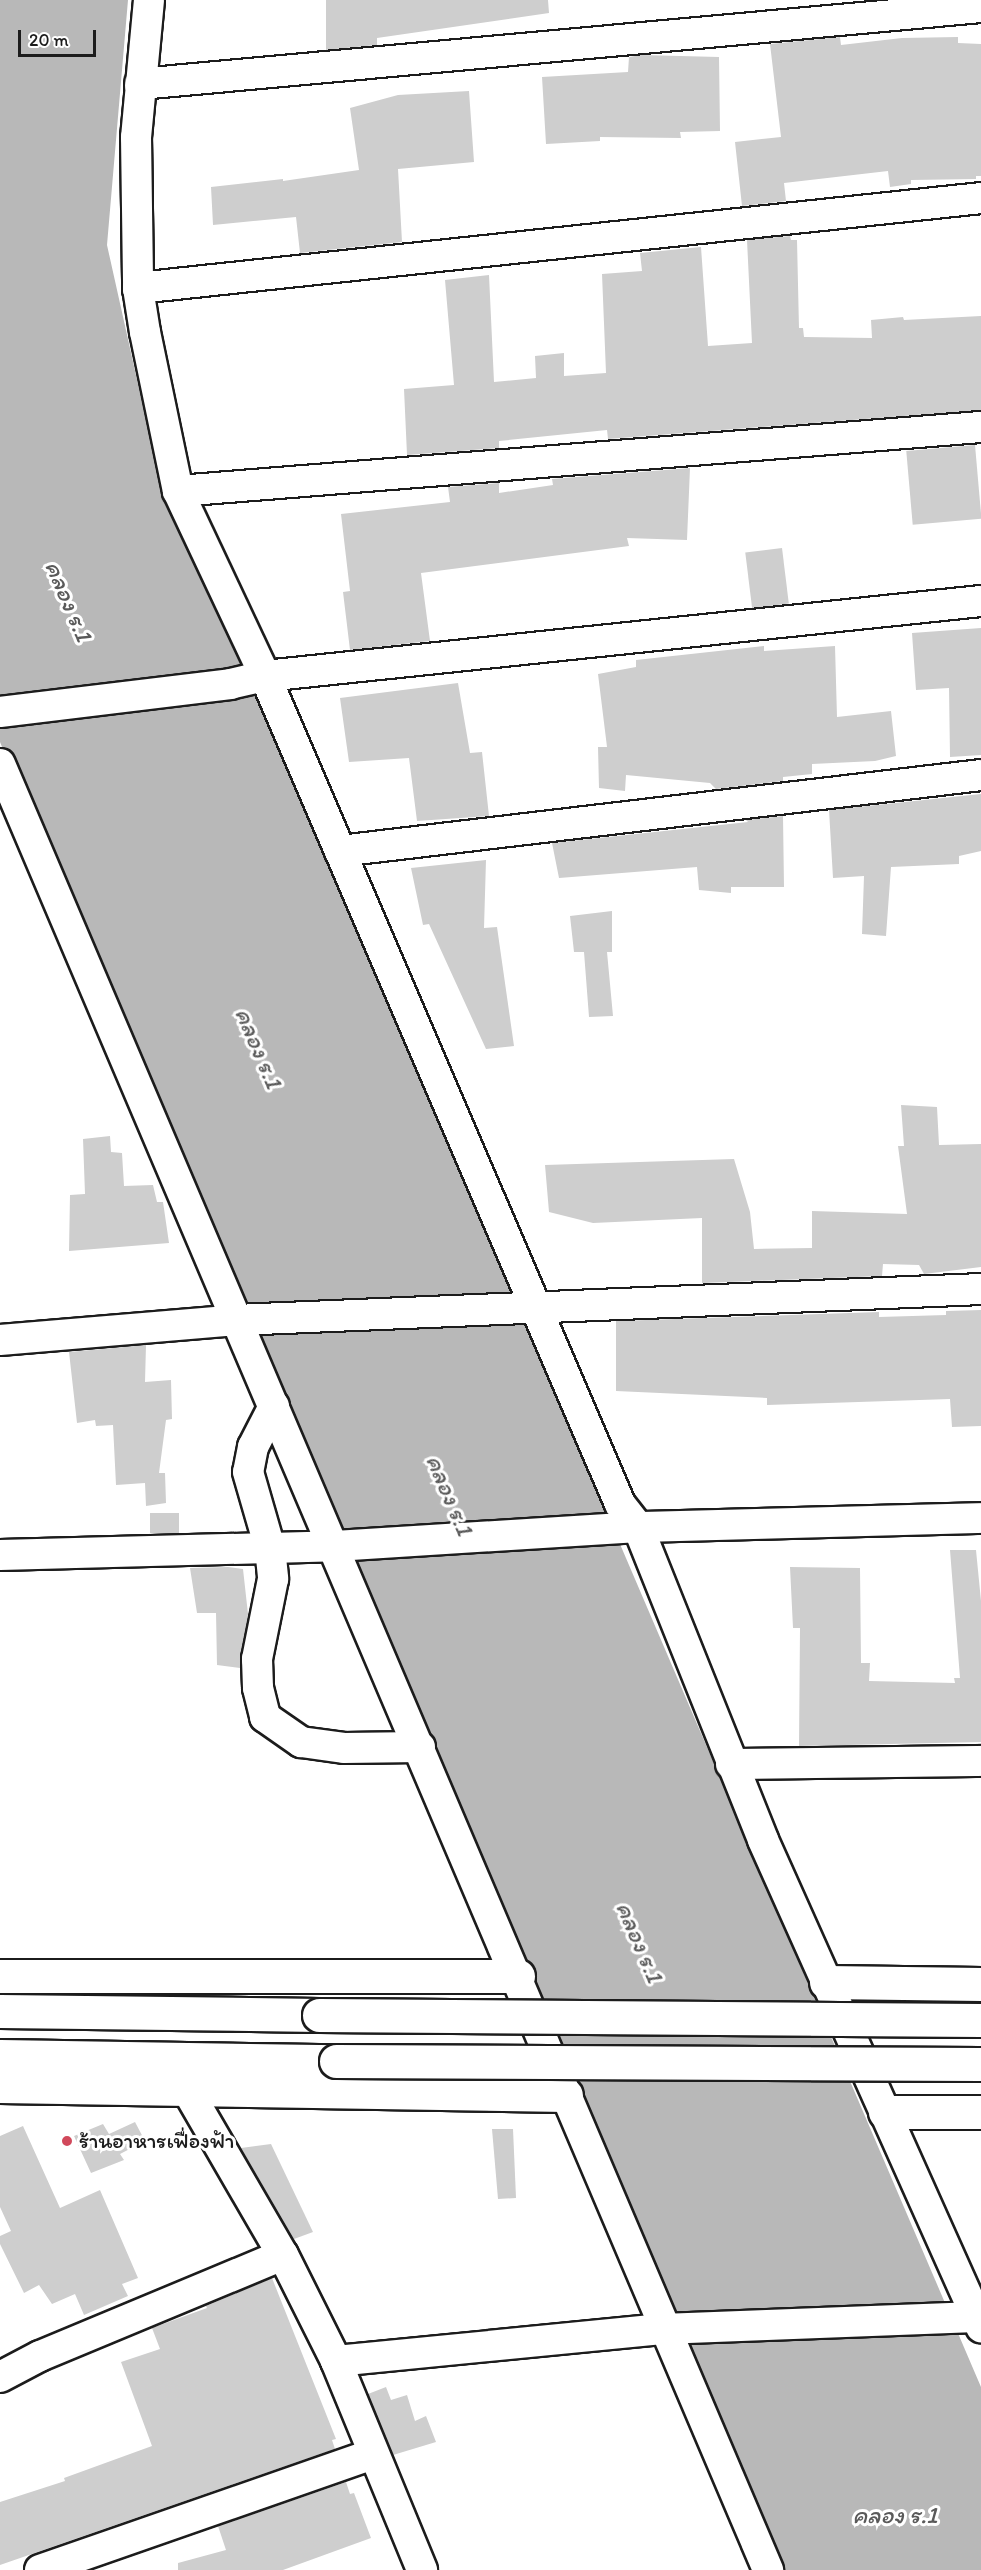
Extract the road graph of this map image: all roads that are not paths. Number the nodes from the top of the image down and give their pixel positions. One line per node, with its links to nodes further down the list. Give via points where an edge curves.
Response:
1 (149, 0): 3 (street)
2 (981, 7): 3 (street)
3 (140, 84): 5 (street, via 136,137)
4 (981, 198): 5 (street)
5 (138, 288): 7 (street)
6 (981, 427): 7 (street)
7 (178, 491): 9 (street)
8 (981, 601): 9 (street)
9 (265, 676): 10 (street, via 230,684); 13 (street)
10 (0, 712)
11 (0, 764): 16 (street)
12 (981, 775): 13 (street)
13 (340, 851): 15 (street)
14 (981, 1289): 15 (street)
15 (523, 1306): 16 (street); 20 (street, via 620,1504)
16 (250, 1319): 17 (street); 18 (street)
17 (0, 1340)
18 (274, 1406): 21 (street); 22 (street, via 253,1447 248,1472)
19 (981, 1518): 20 (street)
20 (638, 1527): 21 (street); 26 (street)
21 (334, 1546): 22 (street); 24 (street)
22 (270, 1548): 23 (street); 24 (street, via 273,1579 257,1659 258,1688 266,1717 301,1742 344,1748)
23 (0, 1555)
24 (420, 1747): 28 (street)
25 (981, 1761): 26 (street)
26 (731, 1764): 29 (street)
27 (0, 1976): 28 (main road)
28 (518, 1976): 37 (street)
29 (826, 1982): 30 (main road); 38 (street)
30 (981, 1984)
31 (0, 2011): 32 (main road, bridge)
32 (981, 2020)
33 (0, 2056): 34 (main road, bridge)
34 (981, 2064)
35 (0, 2086): 36 (main road)
36 (186, 2088): 37 (main road); 40 (street)
37 (566, 2095): 42 (street)
38 (885, 2112): 39 (main road); 41 (street)
39 (981, 2112)
40 (283, 2255): 43 (street); 44 (street, via 40,2356)
41 (980, 2321): 42 (street)
42 (664, 2329): 43 (street); 48 (street)
43 (336, 2361): 45 (street)
44 (0, 2377)
45 (374, 2454): 46 (street); 47 (street)
46 (40, 2570)
47 (422, 2570)
48 (768, 2570)

